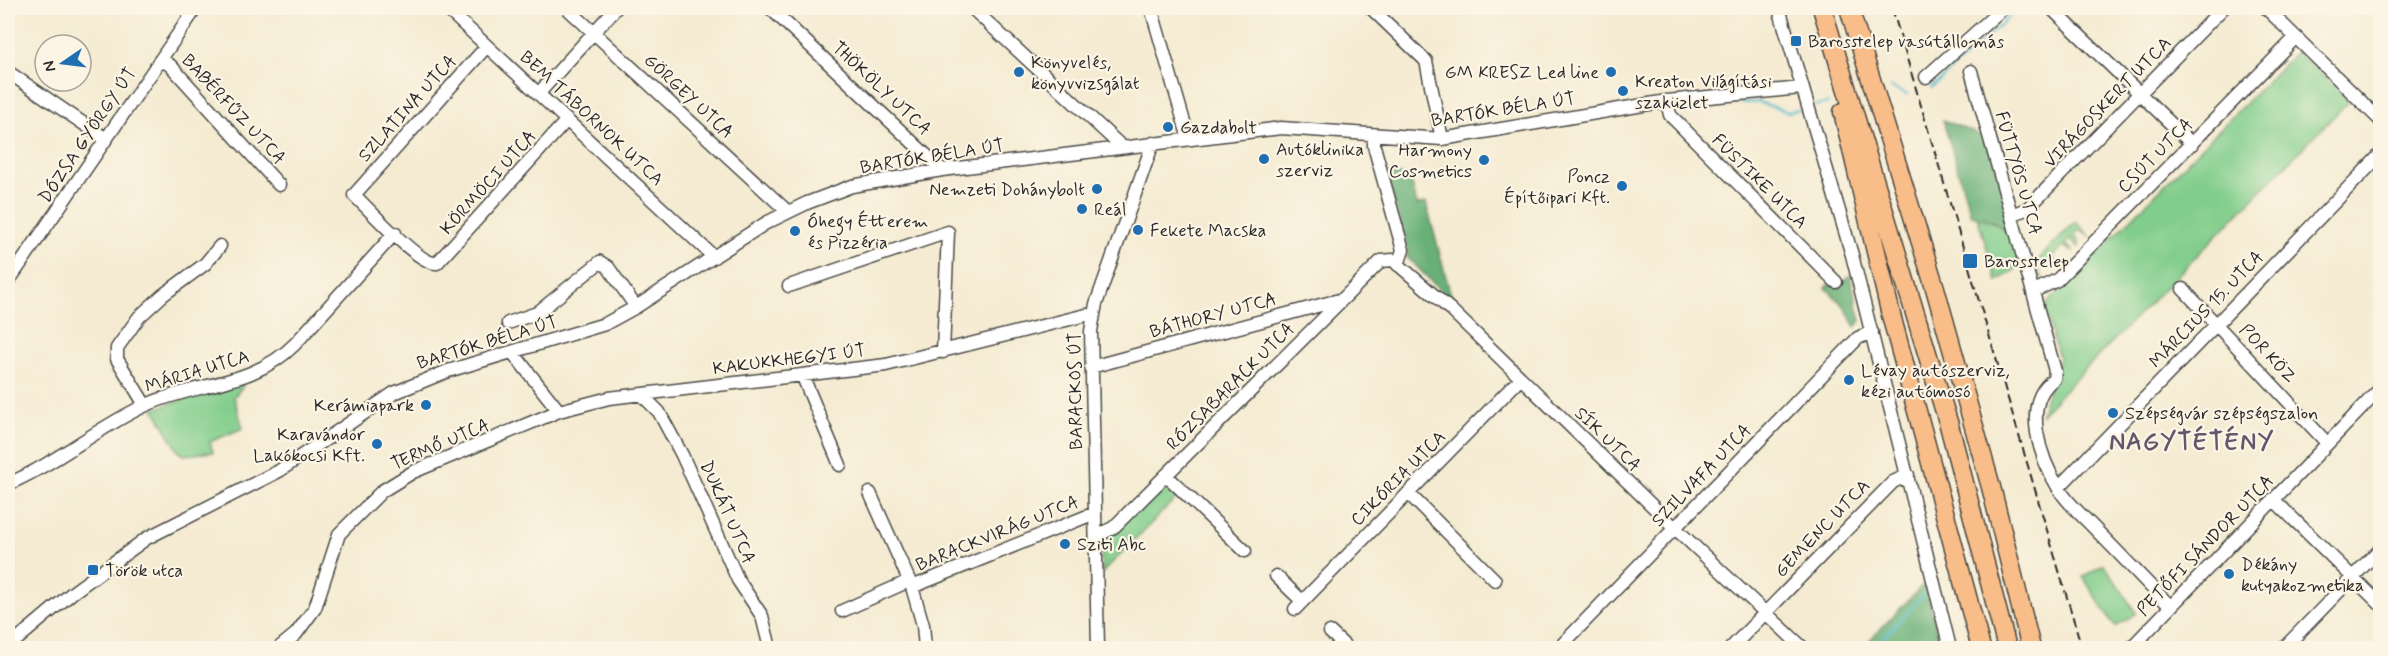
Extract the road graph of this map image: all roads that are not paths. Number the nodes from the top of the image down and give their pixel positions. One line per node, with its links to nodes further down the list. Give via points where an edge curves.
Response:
1 (196, 8): 19 (street, DÓZSA GYÖRGY ÚT)
2 (446, 8): 18 (street, BEM TÁBORNOK UTCA)
3 (567, 8): 16 (street, GÖRGEY UTCA)
4 (616, 8): 16 (street)
5 (770, 8): 37 (street, THÖKÖLY UTCA)
6 (972, 8): 35 (street)
7 (1151, 8): 30 (street)
8 (1371, 8): 31 (street, via 1426,61)
9 (1779, 8): 23 (street)
10 (1822, 8): 99 (highway, via 1870,231); 100 (highway, via 1949,425)
11 (1849, 8): 101 (highway, via 1941,310)
12 (2003, 8): 22 (street)
13 (2051, 8): 25 (street)
14 (2223, 8): 25 (street, VIRÁGOSKERT UTCA)
15 (2266, 8): 17 (street)
16 (593, 32): 24 (street); 39 (street, GÖRGEY UTCA)
17 (2296, 37): 28 (street); 34 (street, CSÚT UTCA)
18 (487, 46): 24 (street, BEM TÁBORNOK UTCA); 41 (street, SZLATINA UTCA, via 354,195)
19 (161, 59): 32 (street, DÓZSA GYÖRGY ÚT); 38 (street, BABÉRFŰZ UTCA)
20 (1971, 71): 40 (street, FÜTTYÖS UTCA)
21 (8, 72): 32 (street)
22 (1926, 77)
23 (1802, 88): 26 (street, BARTÓK BÉLA ÚT); 55 (street)
24 (539, 93): 27 (street, BEM TÁBORNOK UTCA)
25 (2140, 93): 34 (street); 40 (street, VIRÁGOSKERT UTCA, via 2028,208)
26 (1667, 101): 31 (street, BARTÓK BÉLA ÚT); 46 (street, FÜSTIKE UTCA, via 1670,115)
27 (567, 120): 41 (street, KÖRMÖCI UTCA, via 441,260 433,264 422,258); 43 (street, BEM TÁBORNOK UTCA)
28 (2380, 120)
29 (1374, 135): 30 (street, BARTÓK BÉLA ÚT, via 1281,128); 31 (street, BARTÓK BÉLA ÚT); 44 (street, via 1403,250)
30 (1189, 139): 33 (street, BARTÓK BÉLA ÚT)
31 (1442, 139)
32 (106, 140): 45 (street, DÓZSA GYÖRGY ÚT)
33 (1153, 143): 35 (street, BARTÓK BÉLA ÚT); 52 (street, BARACKOS ÚT)
34 (2192, 144): 49 (street, CSÚT UTCA, via 2057,280)
35 (1122, 147): 37 (street, BARTÓK BÉLA ÚT)
36 (2380, 155): 54 (street, MÁRCIUS 15. UTCA)
37 (942, 170): 39 (street, BARTÓK BÉLA ÚT, via 852,186)
38 (279, 185)
39 (788, 212): 43 (street, BARTÓK BÉLA ÚT)
40 (2012, 215): 49 (street, FÜTTYÖS UTCA)
41 (395, 233): 63 (street, MÁRIA UTCA, via 278,360 258,372)
42 (220, 246): 63 (street, via 205,264 139,317 117,348 117,359)
43 (714, 257): 51 (street, BARTÓK BÉLA ÚT)
44 (1393, 262): 50 (street, RÓZSABARACK UTCA, via 1381,261); 60 (street, SÍK UTCA, via 1451,310)
45 (10, 274)
46 (1836, 282)
47 (789, 286): 56 (street, via 948,232)
48 (2183, 289): 54 (street, POR KÖZ)
49 (2034, 291): 70 (street, FÜTTYÖS UTCA, via 2055,371 2054,379 2038,400 2036,422)
50 (1344, 298): 58 (street, BÁTHORY UTCA); 67 (street, RÓZSABARACK UTCA)
51 (636, 307): 53 (street, via 608,267 600,262 537,313); 57 (street, BARTÓK BÉLA ÚT, via 588,330)
52 (1093, 316): 56 (street, KAKUKKHEGYI ÚT); 58 (street, BARACKOS ÚT)
53 (508, 322)
54 (2216, 324): 65 (street, POR KÖZ); 70 (street, MÁRCIUS 15. UTCA)
55 (1872, 332): 68 (street); 75 (street, SZILVAFA UTCA, via 1858,338)
56 (943, 352): 59 (street, KAKUKKHEGYI ÚT)
57 (513, 353): 64 (street); 89 (street, BARTÓK BÉLA ÚT, via 410,385 378,402 279,471 147,538 72,593)
58 (1091, 367): 74 (street, BARACKOS ÚT)
59 (804, 377): 62 (street, KAKUKKHEGYI ÚT); 66 (street)
60 (1520, 379): 72 (street, CIKÓRIA UTCA); 75 (street, SÍK UTCA)
61 (2380, 389): 65 (street, PETŐFI SÁNDOR UTCA)
62 (643, 396): 64 (street, KAKUKKHEGYI ÚT, via 592,401); 92 (street, DUKÁT UTCA, via 659,412 682,455 738,580 762,615)
63 (145, 405): 69 (street, MÁRIA UTCA)
64 (559, 411): 91 (street, TERMŐ UTCA, via 413,472 382,491 339,534 315,608 296,634)
65 (2327, 442): 73 (street, PETŐFI SÁNDOR UTCA)
66 (840, 465)
67 (1166, 475): 76 (street, RÓZSABARACK UTCA, via 1113,528); 78 (street)
68 (1908, 475): 86 (street, GEMENC UTCA, via 1893,482); 98 (street)
69 (8, 484)
70 (2058, 488): 84 (street)
71 (870, 493): 82 (street)
72 (1408, 493): 79 (street, CIKÓRIA UTCA, via 1298,605); 81 (street)
73 (2273, 499): 80 (street); 84 (street, PETŐFI SÁNDOR UTCA)
74 (1095, 513): 76 (street, BARACKOS ÚT); 82 (street, BARACKVIRÁG UTCA)
75 (1675, 528): 86 (street, SÍK UTCA); 95 (street, SZILVAFA UTCA)
76 (1096, 536): 93 (street, BARACKOS ÚT)
77 (2380, 549): 80 (street)
78 (1245, 551)
79 (1276, 576)
80 (2352, 577): 83 (street); 102 (street)
81 (1495, 580)
82 (911, 584): 85 (street, BARACKVIRÁG UTCA); 90 (street, via 923,625)
83 (2380, 603)
84 (2170, 606): 88 (street, PETŐFI SÁNDOR UTCA)
85 (842, 611)
86 (1766, 612): 96 (street, GEMENC UTCA); 97 (street, SÍK UTCA)
87 (1330, 632): 94 (street)
88 (2140, 646)
89 (8, 647)
90 (922, 647)
91 (279, 648)
92 (770, 648)
93 (1098, 648)
94 (1347, 648)
95 (1559, 648)
96 (1731, 648)
97 (1803, 648)
98 (1950, 648)
99 (1981, 648)
100 (2007, 648)
101 (2031, 648)
102 (2284, 648)

